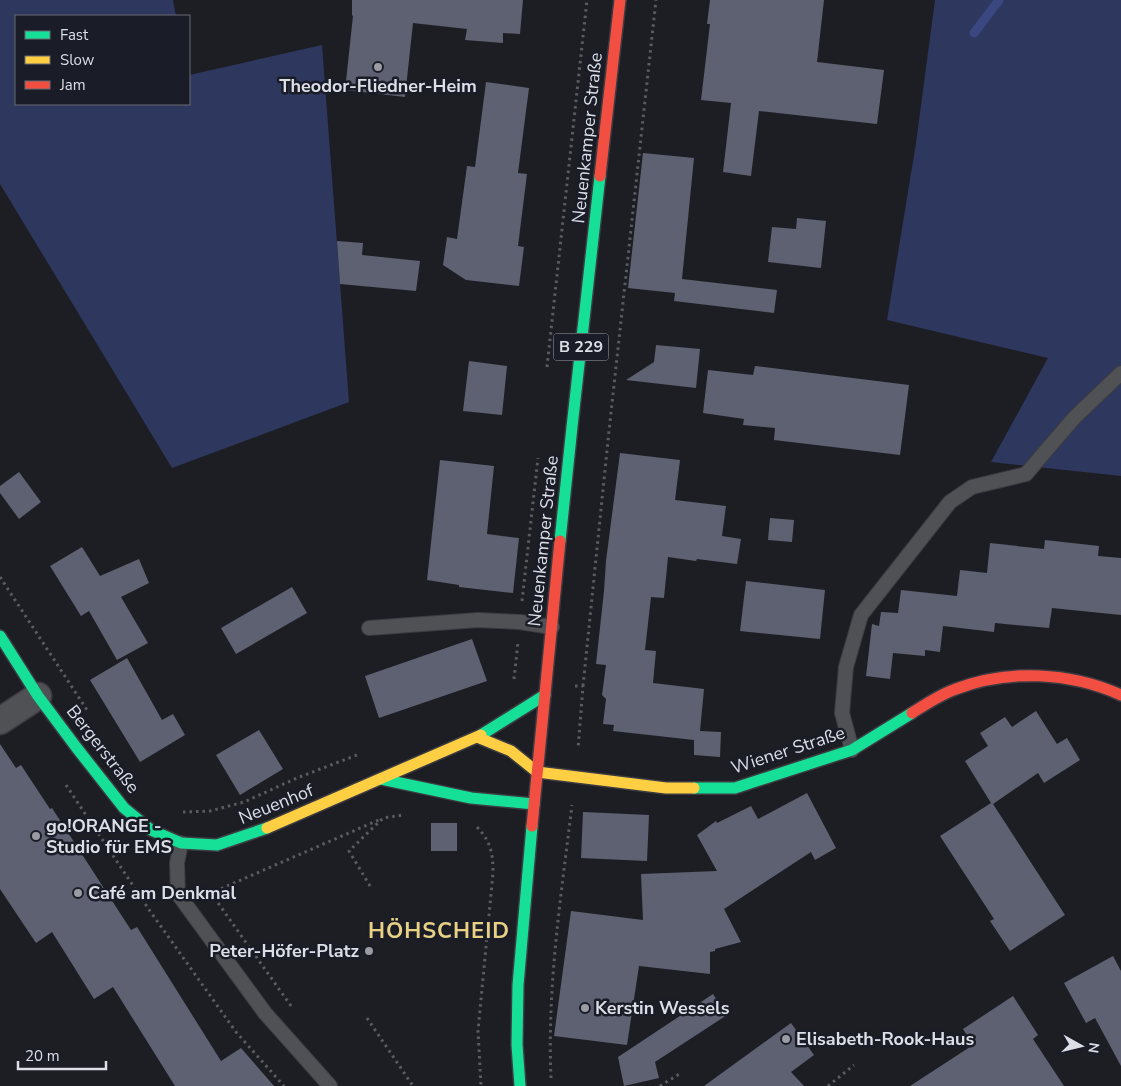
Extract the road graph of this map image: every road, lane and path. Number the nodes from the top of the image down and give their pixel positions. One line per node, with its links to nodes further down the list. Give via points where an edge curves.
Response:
1 (587, 0): 5 (path)
2 (620, 0): 9 (street, Neuenkamper Straße / B 229)
3 (656, 0): 13 (path)
4 (1121, 373): 20 (lane, via 1074,418 1026,474 972,487 950,502 861,615 846,667 842,713)
5 (546, 375)
6 (538, 454): 8 (path)
7 (0, 577): 17 (path)
8 (520, 622): 9 (lane); 10 (lane, via 478,620); 12 (path)
9 (552, 627): 14 (street, Neuenkamper Straße / B 229)
10 (368, 628)
11 (0, 636): 16 (street, Bergerstraße)
12 (514, 679)
13 (583, 686)
14 (545, 695): 19 (street, Neuenhof); 22 (street, Neuenkamper Straße / B 229)
15 (1121, 695): 20 (street, Wiener Straße, via 1088,683 1057,678 1012,676 983,680 933,700)
16 (38, 696): 18 (street); 31 (street, Bergerstraße, via 124,808 151,830)
17 (90, 715)
18 (0, 721)
19 (477, 736): 22 (street, via 510,751); 24 (street, Neuenhof)
20 (852, 750): 23 (street, Wiener Straße, via 735,788 666,788)
21 (364, 752): 27 (path, via 244,802 210,811)
22 (538, 772): 23 (street, Wiener Straße); 26 (street, Neuenkamper Straße / B 229)
23 (575, 776): 42 (path, via 554,958 549,1046)
24 (381, 779): 26 (street, via 471,798); 31 (street, Neuenhof, via 260,832 217,845)
25 (66, 784): 37 (path, via 150,911 236,1032)
26 (534, 804): 41 (street, Neuenkamper Straße / B 229, via 518,985)
27 (183, 812)
28 (411, 813): 29 (path)
29 (383, 818): 32 (path, via 349,851); 33 (path, via 211,893)
30 (476, 826): 40 (path, via 485,835 493,856 478,1031)
31 (181, 843): 38 (lane, via 177,863 178,894 266,1013)
32 (370, 886)
33 (294, 1010)
34 (367, 1018): 39 (path)
35 (854, 1065): 44 (path)
36 (681, 1073): 43 (path)
37 (284, 1086)
38 (330, 1086)
39 (413, 1086)
40 (481, 1086)
41 (520, 1086)
42 (551, 1086)
43 (660, 1086)
44 (828, 1086)

